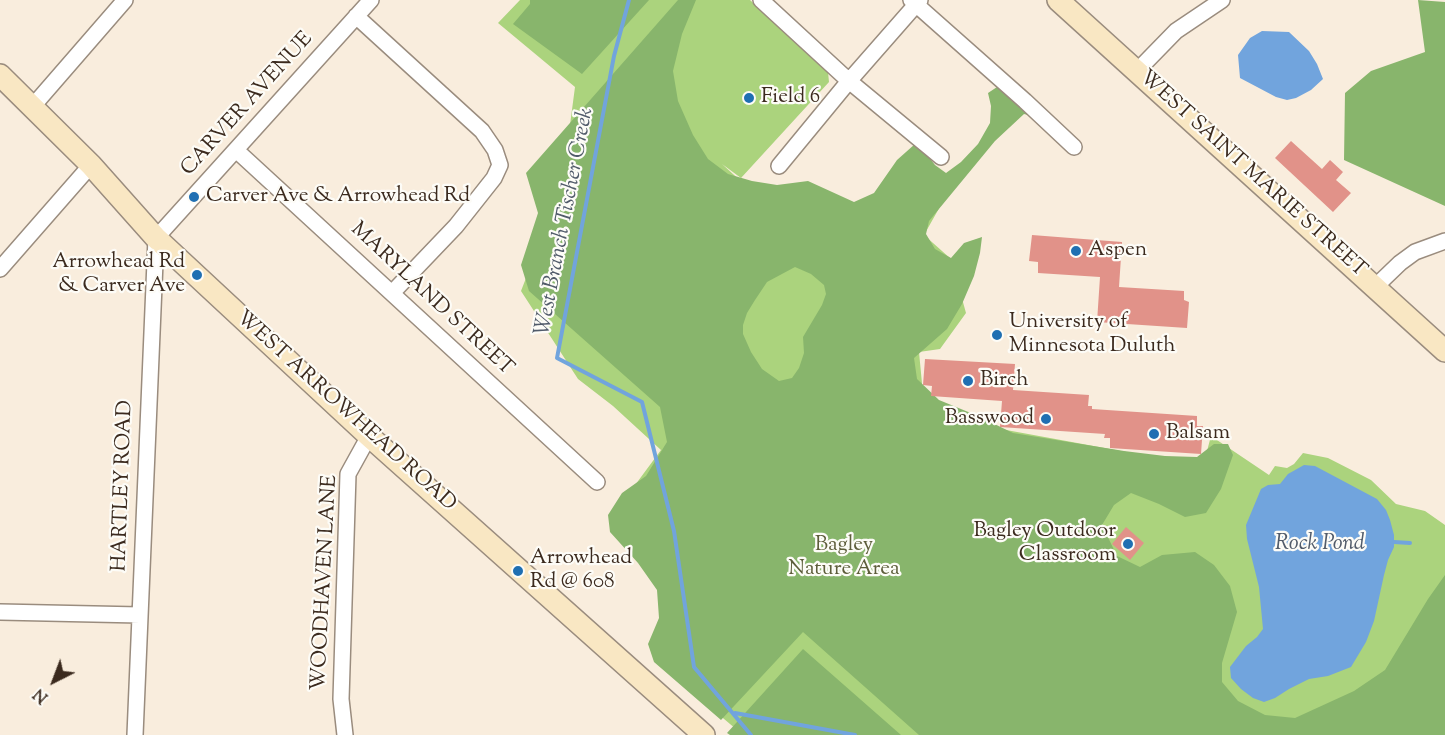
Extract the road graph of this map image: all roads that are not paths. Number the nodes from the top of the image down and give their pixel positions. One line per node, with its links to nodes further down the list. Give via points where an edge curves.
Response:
1 (125, 0): 11 (street)
2 (370, 0): 7 (street, CARVER AVENUE)
3 (761, 0): 10 (street)
4 (1058, 0): 8 (street, WEST SAINT MARIE STREET)
5 (1222, 0): 8 (street, via 1176,31)
6 (916, 1): 10 (street); 12 (street)
7 (356, 16): 13 (street, CARVER AVENUE); 21 (street, via 482,131 500,165 456,226)
8 (1137, 71): 20 (street, WEST SAINT MARIE STREET)
9 (0, 75): 11 (street, WEST ARROWHEAD ROAD)
10 (849, 81): 14 (street); 16 (street)
11 (33, 106): 15 (street, WEST ARROWHEAD ROAD)
12 (1074, 147)
13 (236, 150): 17 (street, CARVER AVENUE); 21 (street, MARYLAND STREET)
14 (941, 158)
15 (91, 165): 17 (street, WEST ARROWHEAD ROAD); 19 (street)
16 (779, 166)
17 (156, 238): 23 (street, WEST ARROWHEAD ROAD); 26 (street, HARTLEY ROAD)
18 (1445, 241): 20 (street, via 1415,252)
19 (0, 269)
20 (1375, 287): 22 (street, WEST SAINT MARIE STREET)
21 (392, 293): 24 (street, MARYLAND STREET)
22 (1445, 351)
23 (369, 436): 28 (street, WOODHAVEN LANE, via 348,474 341,699); 29 (street, WEST ARROWHEAD ROAD)
24 (597, 482)
25 (0, 612): 26 (street)
26 (140, 615): 27 (street, HARTLEY ROAD)
27 (135, 735)
28 (345, 735)
29 (704, 735)

